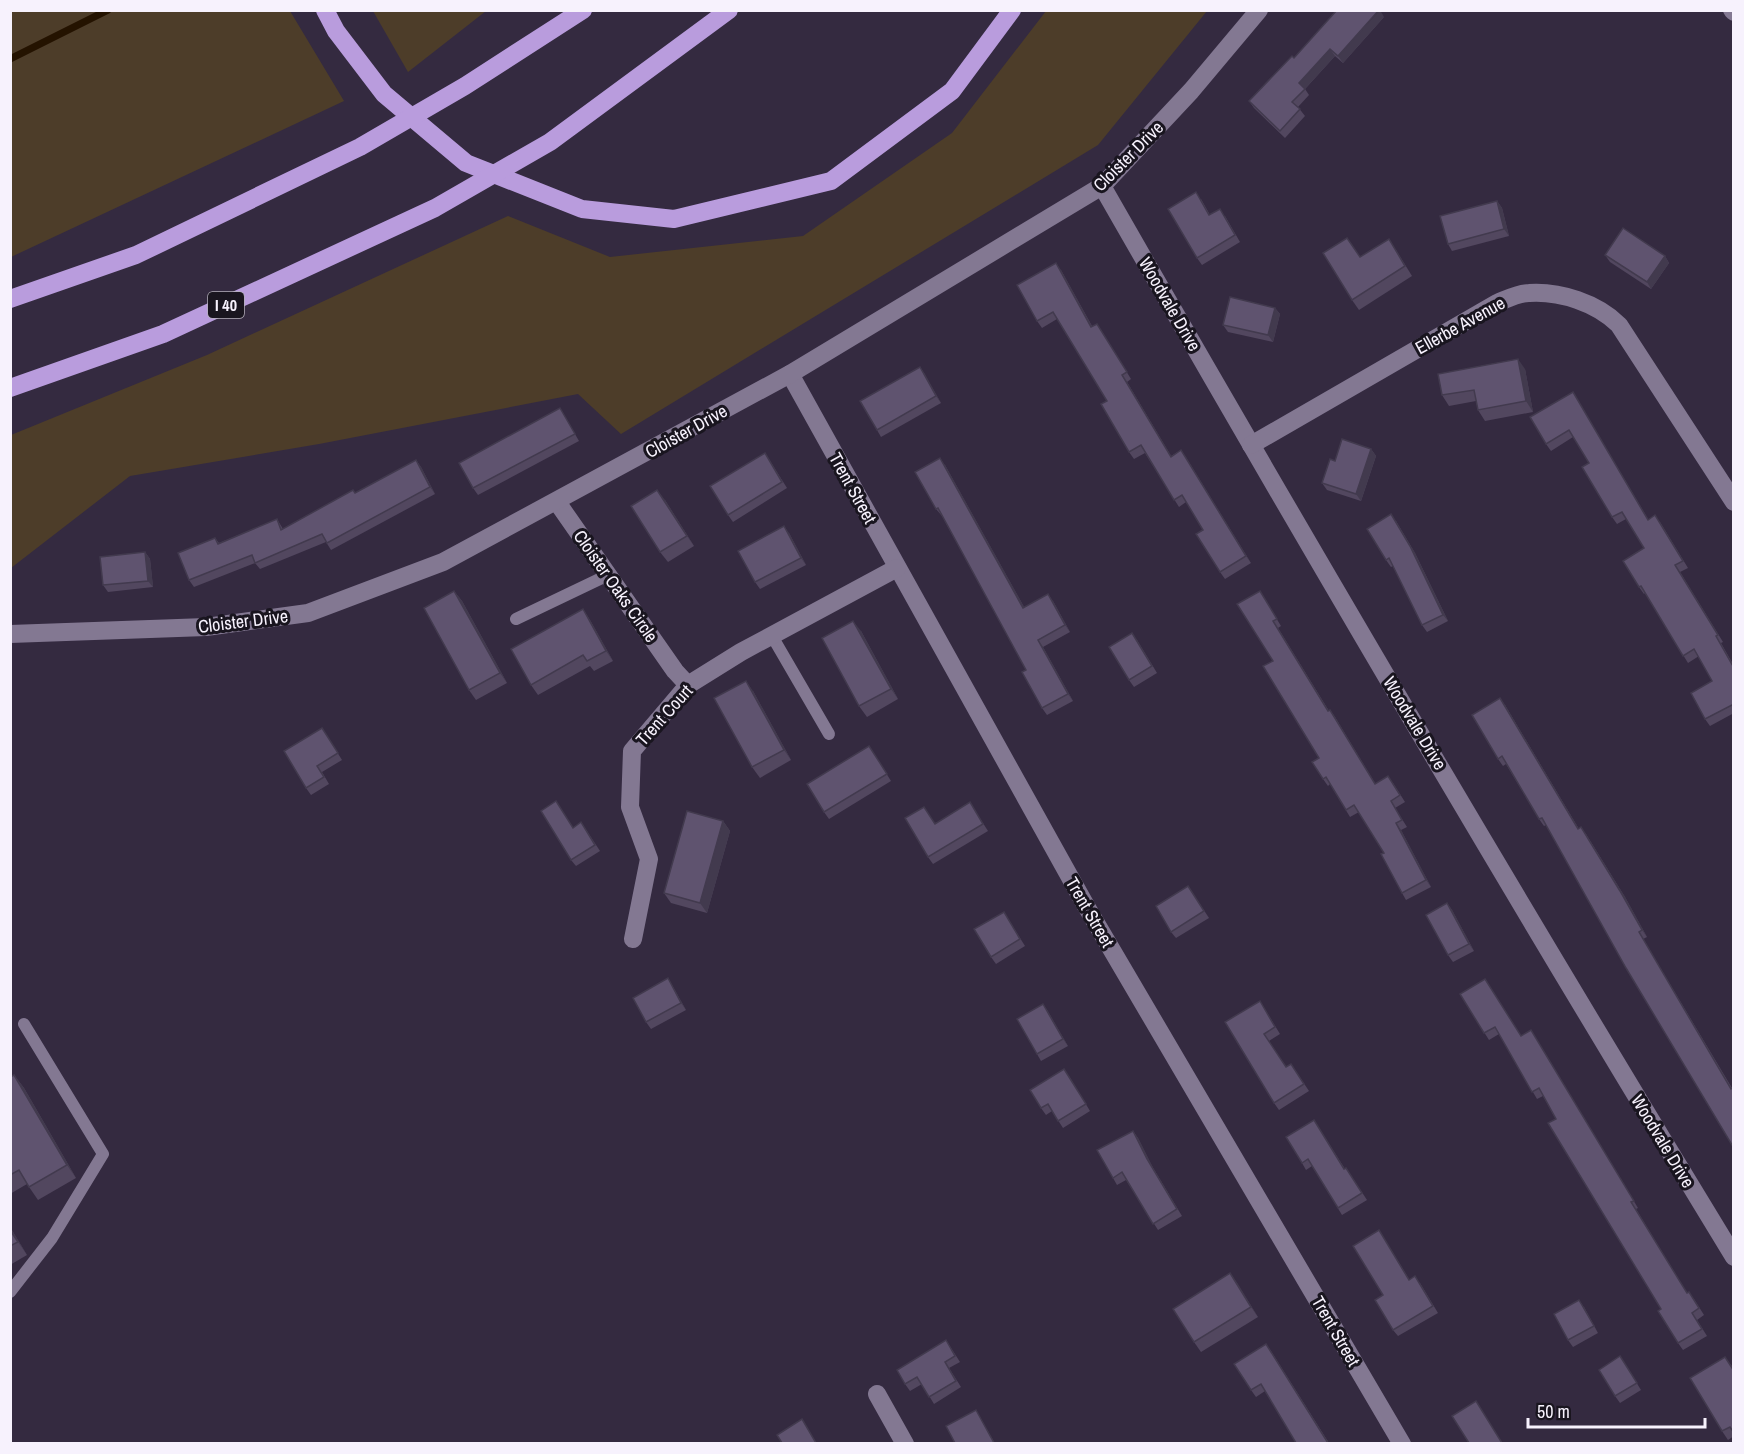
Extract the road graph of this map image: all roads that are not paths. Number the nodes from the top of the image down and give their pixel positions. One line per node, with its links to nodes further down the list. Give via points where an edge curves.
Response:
1 (325, 10): 4 (highway, via 336,31 384,94 466,163 582,209 674,219 831,181 952,91)
2 (583, 10): 7 (highway, via 360,147 136,255)
3 (729, 10): 9 (highway, I 40, via 550,142 435,208 163,334)
4 (1012, 10)
5 (1259, 10): 6 (street, Cloister Drive, via 1191,91)
6 (1102, 186): 8 (street, Cloister Drive); 10 (street, Woodvale Drive)
7 (10, 299)
8 (790, 374): 11 (street, Cloister Drive); 13 (street, Trent Street)
9 (10, 388)
10 (1251, 445): 12 (street, Ellerbe Avenue, via 1497,303 1518,295 1548,294 1582,302 1619,325); 22 (street, Woodvale Drive)
11 (557, 502): 14 (street, Cloister Oaks Circle); 16 (street, Cloister Drive, via 442,562 308,613 206,627)
12 (1734, 502)
13 (897, 568): 17 (street, Trent Court); 26 (street, Trent Street, via 1086,906)
14 (608, 575): 15 (lane); 18 (street, Cloister Oaks Circle)
15 (516, 619)
16 (10, 634)
17 (772, 636): 18 (street, Trent Court); 19 (lane)
18 (688, 685): 20 (street, Trent Court, via 632,751 630,807 649,859)
19 (829, 734)
20 (633, 939)
21 (24, 1024): 23 (lane, via 103,1154 52,1238)
22 (1734, 1257)
23 (10, 1292)
24 (877, 1394): 25 (street)
25 (905, 1443)
26 (1402, 1443)

